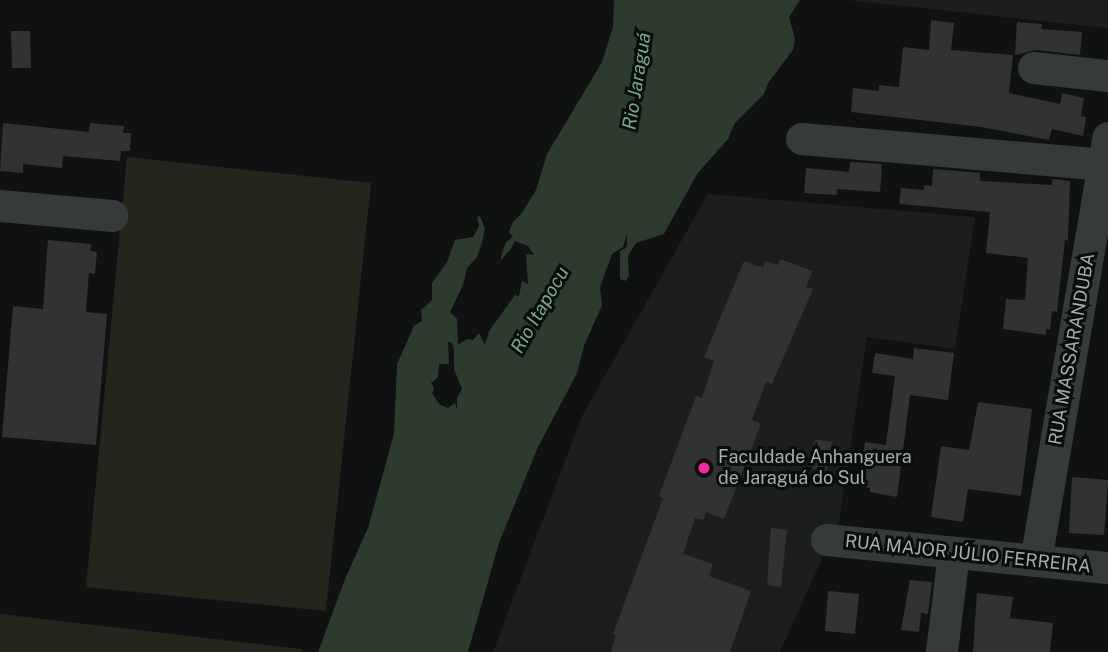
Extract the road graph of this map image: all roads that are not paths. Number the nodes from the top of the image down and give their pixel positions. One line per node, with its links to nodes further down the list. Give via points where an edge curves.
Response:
1 (1034, 68): 2 (street)
2 (1108, 76)
3 (802, 139): 4 (street)
4 (1106, 151): 9 (street, RUA MASSARANDUBA)
5 (0, 206): 6 (street)
6 (113, 216)
7 (827, 540): 8 (street, RUA MAJOR JÚLIO FERREIRA)
8 (954, 553): 9 (street, RUA MAJOR JÚLIO FERREIRA); 11 (street)
9 (1036, 561): 10 (street, RUA MAJOR JÚLIO FERREIRA)
10 (1108, 568)
11 (942, 652)

